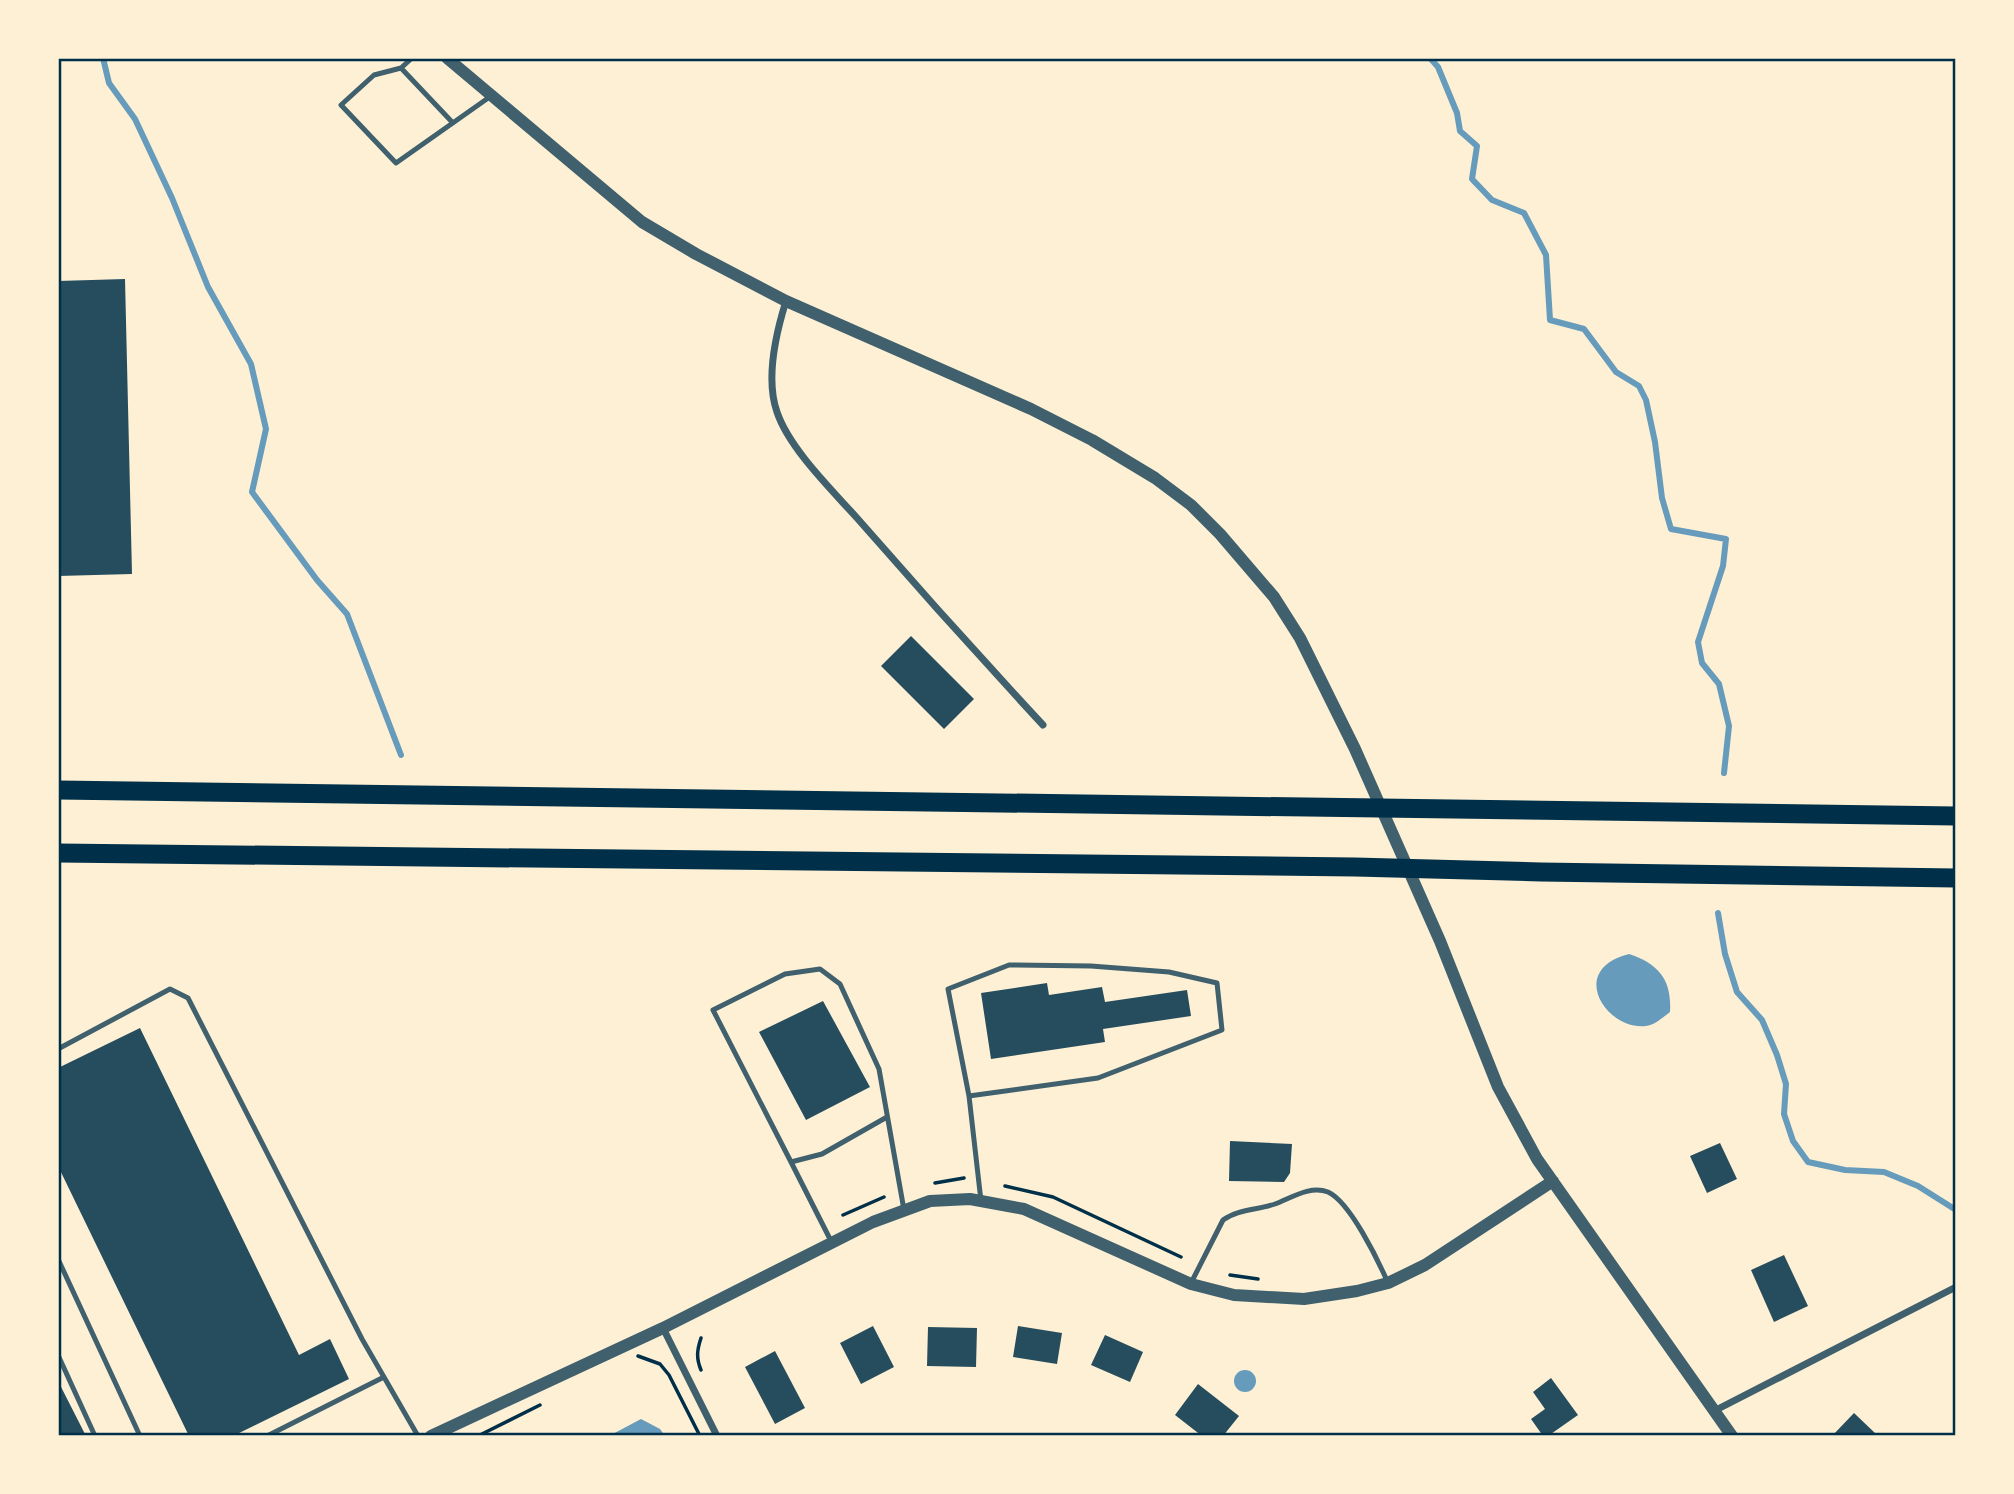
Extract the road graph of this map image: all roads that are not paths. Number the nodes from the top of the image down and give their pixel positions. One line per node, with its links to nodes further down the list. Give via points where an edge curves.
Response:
1 (412, 58): 3 (lane)
2 (447, 58): 4 (street)
3 (401, 68): 5 (lane); 5 (lane, via 374,75 341,105 396,163)
4 (491, 96): 5 (lane); 6 (street, via 642,222)
5 (453, 123)
6 (786, 301): 7 (street, via 775,338 772,388 786,431 825,482); 16 (street, via 1092,440 1191,505 1238,554 1300,638 1355,749 1498,1087)
7 (1042, 725)
8 (58, 790): 9 (highway)
9 (1956, 816)
10 (58, 853): 11 (highway)
11 (1956, 878)
12 (58, 1049): 26 (lane, via 170,989 188,998)
13 (969, 1096): 13 (lane, via 1098,1078 1222,1030 1216,983 1169,972 1009,965 948,989); 17 (lane)
14 (887, 1117): 15 (lane, via 822,1154); 15 (lane, via 879,1069 840,984 820,970 785,974 713,1010); 18 (lane)
15 (791, 1163): 19 (lane)
16 (1553, 1181): 21 (street, via 1425,1265); 27 (street)
17 (981, 1201): 18 (street, via 930,1200); 22 (street, via 1024,1209)
18 (904, 1210): 19 (street)
19 (832, 1242): 24 (street)
20 (58, 1259): 29 (lane)
21 (1388, 1283): 22 (street, via 1304,1299 1234,1296); 22 (lane, via 1349,1212 1329,1192 1313,1190 1223,1220)
22 (1191, 1284)
23 (1956, 1287): 27 (street)
24 (663, 1328): 32 (street); 33 (street)
25 (58, 1355): 28 (lane)
26 (384, 1377): 30 (lane); 31 (lane)
27 (1714, 1411): 34 (street)
28 (94, 1436)
29 (140, 1436)
30 (267, 1436)
31 (418, 1436)
32 (431, 1436)
33 (717, 1436)
34 (1732, 1436)

